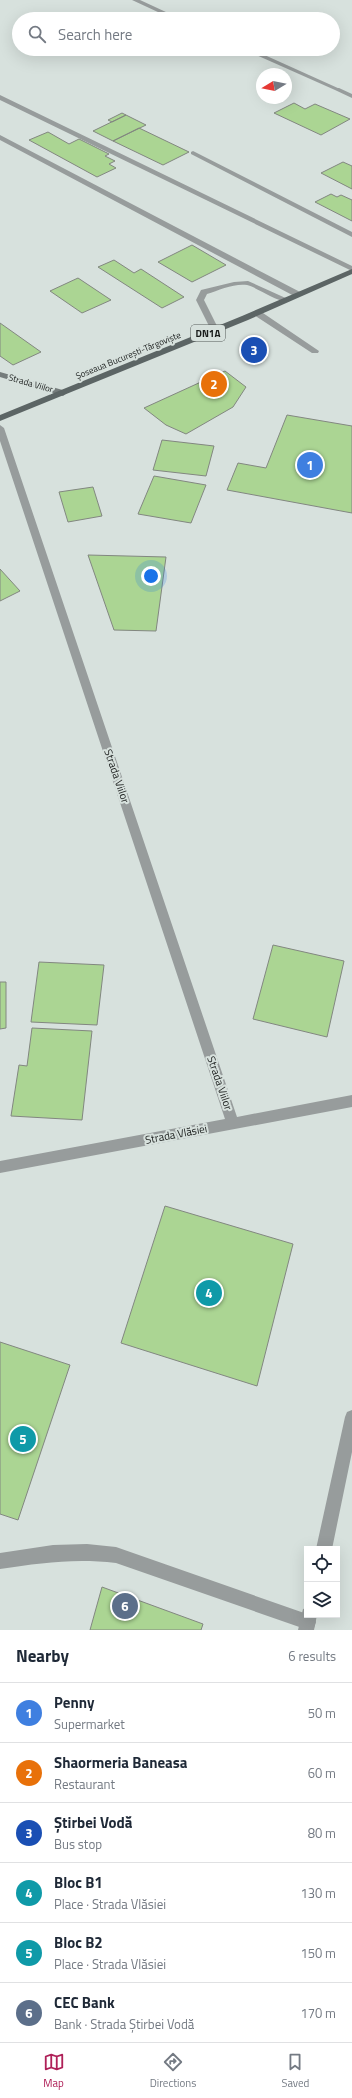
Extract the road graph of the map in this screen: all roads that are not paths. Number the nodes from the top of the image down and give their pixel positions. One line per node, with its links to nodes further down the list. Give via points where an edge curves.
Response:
1 (135, 0): 2 (street)
2 (162, 12)
3 (262, 56): 4 (street)
4 (352, 96)
5 (0, 97): 9 (street)
6 (0, 137): 10 (street)
7 (193, 153): 8 (street)
8 (352, 235)
9 (352, 270): 10 (main road, Șoseaua București-Târgoviște / DN1A)
10 (299, 294): 11 (main road, Șoseaua București-Târgoviște / DN1A)
11 (286, 300): 12 (main road, Șoseaua București-Târgoviște / DN1A); 13 (street, via 248,283 204,292 200,300)
12 (257, 313): 13 (main road, Șoseaua București-Târgoviște / DN1A); 14 (street)
13 (215, 330): 16 (main road, Șoseaua București-Târgoviște / DN1A)
14 (315, 351)
15 (0, 374): 16 (main road, Strada Viilor)
16 (63, 392): 17 (main road, Șoseaua București-Târgoviște / DN1A)
17 (0, 418)
18 (0, 428): 20 (street, Strada Viilor)
19 (352, 1101): 20 (street, Strada Vlăsiei)
20 (233, 1123): 21 (street, Strada Vlăsiei)
21 (0, 1167)
22 (352, 1417): 23 (street)
23 (325, 1546)
24 (0, 1560): 25 (street, via 53,1553 87,1552 116,1555)
25 (308, 1622)

